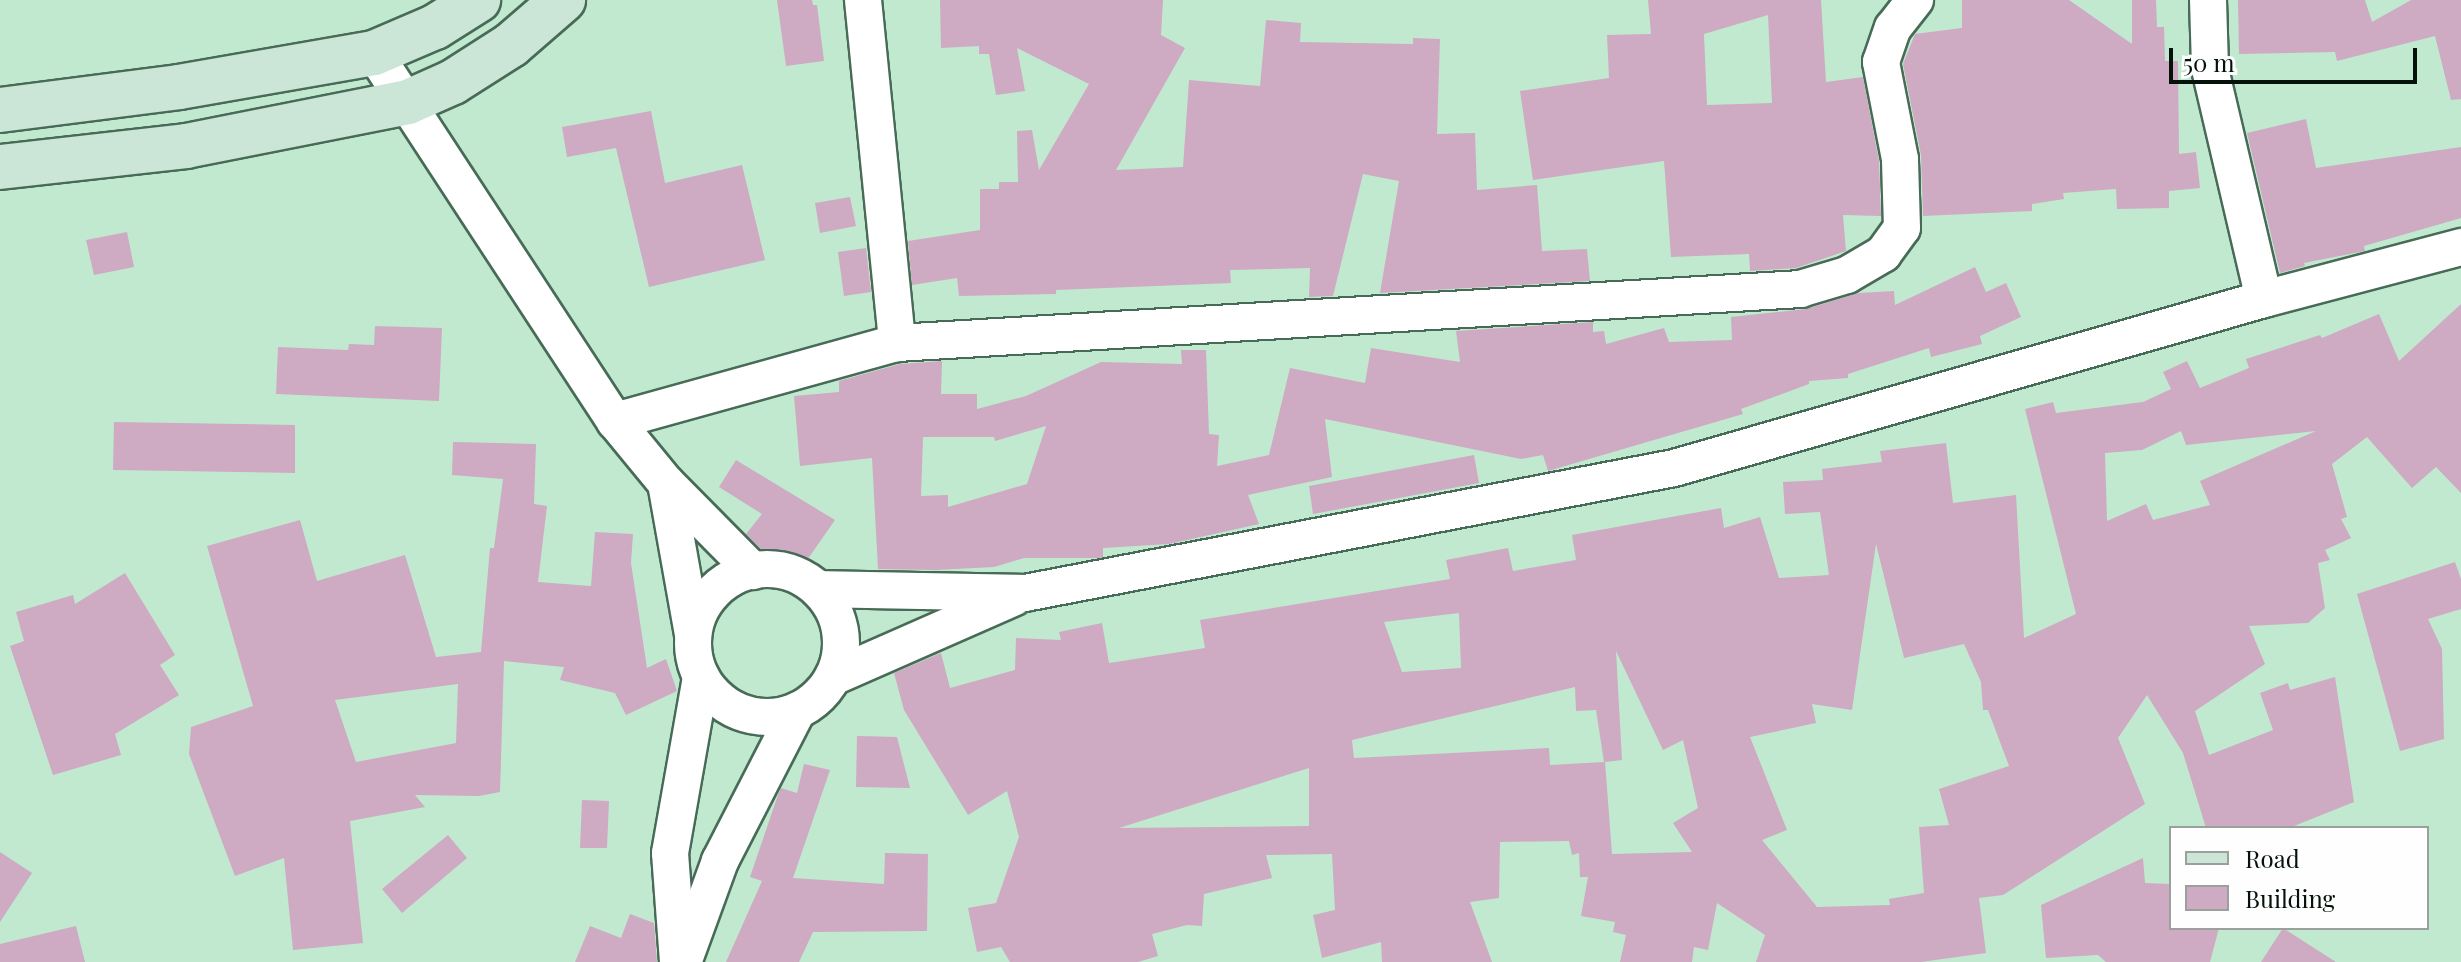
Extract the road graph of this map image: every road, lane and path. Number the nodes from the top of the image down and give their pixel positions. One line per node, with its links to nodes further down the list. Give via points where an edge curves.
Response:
1 (478, 0): 6 (main road, via 435,27)
2 (563, 0): 7 (main road, via 511,45 453,82)
3 (863, 0): 12 (street)
4 (1915, 0): 12 (street, via 1893,28 1881,62 1900,159 1902,228 1883,254 1847,275 1800,289)
5 (2208, 0): 11 (street, via 2210,69)
6 (374, 53): 7 (street); 8 (main road, via 179,87)
7 (408, 102): 9 (main road, via 186,146); 13 (street)
8 (0, 110)
9 (0, 167)
10 (2461, 247): 11 (street)
11 (2264, 299): 17 (street, via 1674,468)
12 (897, 343): 13 (street)
13 (615, 421): 14 (street)
14 (666, 483): 15 (street); 18 (street)
15 (753, 571): 16 (street, via 788,573); 18 (street, via 717,589 705,603)
16 (818, 589): 17 (street); 20 (street, via 841,630 841,654)
17 (1025, 593): 20 (street)
18 (693, 636): 19 (street)
19 (701, 677): 21 (street, via 729,707 749,715); 22 (street, via 670,853)
20 (833, 677): 21 (street, via 818,697)
21 (797, 711): 22 (street, via 720,861)
22 (681, 962)

